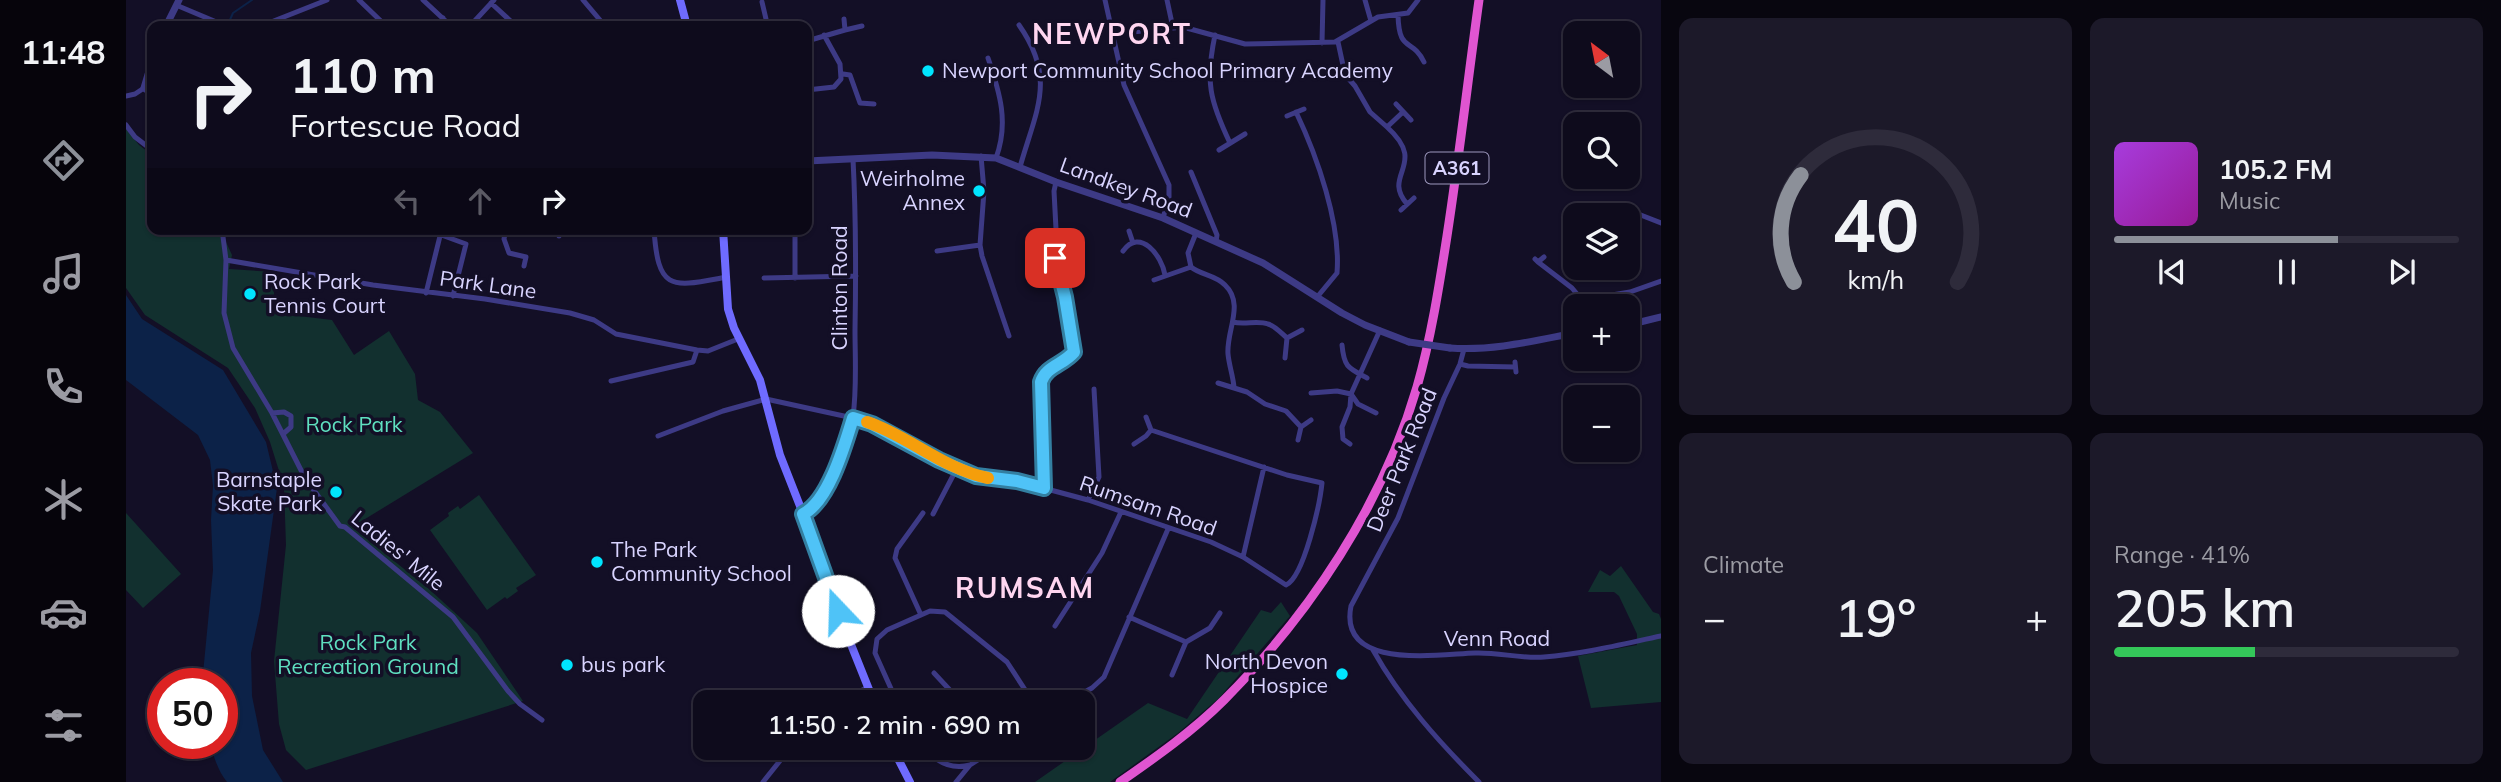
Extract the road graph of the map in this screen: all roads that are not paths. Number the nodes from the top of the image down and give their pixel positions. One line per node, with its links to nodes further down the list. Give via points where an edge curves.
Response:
1 (327, 0): 20 (street)
2 (359, 0): 21 (street)
3 (423, 0): 16 (street)
4 (583, 0): 26 (street)
5 (680, 0): 27 (main road)
6 (1105, 0): 34 (street)
7 (1167, 0): 32 (street)
8 (1323, 0): 39 (street)
9 (1365, 0): 29 (street)
10 (1418, 0): 15 (street, via 1408,13)
11 (1479, 0): 178 (highway, A361, via 1430,335 1417,388 1385,474 1338,560 1260,662 1223,702)
12 (492, 2): 24 (street); 25 (street)
13 (762, 2): 28 (street)
14 (178, 3): 18 (street); 19 (street)
15 (1398, 15): 29 (street); 41 (street, via 1399,36 1422,50)
16 (443, 18): 22 (street); 23 (street)
17 (844, 19): 33 (street)
18 (169, 21)
19 (216, 21)
20 (274, 21)
21 (381, 21)
22 (440, 21)
23 (446, 21)
24 (475, 21)
25 (511, 21)
26 (601, 21)
27 (686, 21)
28 (765, 21)
29 (1371, 21): 38 (street)
30 (1019, 25): 65 (street, via 1041,71 1040,98)
31 (862, 26): 33 (street)
32 (1173, 28): 34 (street); 36 (street)
33 (845, 30): 35 (street)
34 (1112, 34): 72 (street, via 1128,96 1169,185)
35 (824, 35): 37 (street); 42 (street)
36 (1215, 35): 39 (street, via 1245,44); 58 (street, via 1211,97)
37 (812, 39)
38 (1338, 42): 39 (street); 56 (street, via 1348,78 1370,112)
39 (1324, 43)
40 (988, 58): 62 (street, via 1004,126)
41 (1424, 62)
42 (842, 74): 45 (street, via 834,87); 48 (street, via 850,75 860,103)
43 (147, 78): 44 (street)
44 (144, 88): 46 (street); 47 (street)
45 (812, 89)
46 (147, 90)
47 (126, 96)
48 (874, 104)
49 (1396, 104): 52 (street)
50 (1304, 108): 51 (street)
51 (1296, 112): 53 (street); 102 (street, via 1312,145 1336,236 1337,273)
52 (1403, 112): 54 (street); 56 (street)
53 (1287, 116)
54 (1411, 120)
55 (126, 125): 59 (street)
56 (1387, 127): 69 (street, via 1400,139 1406,154 1398,187)
57 (1245, 134): 58 (street)
58 (1230, 143): 60 (street)
59 (147, 146)
60 (1219, 150)
61 (981, 156): 62 (street, Landkey Road); 63 (street, Landkey Road); 84 (street, via 984,207)
62 (996, 158): 65 (street, Landkey Road)
63 (853, 159): 64 (street, Landkey Road); 92 (street, Clinton Road)
64 (812, 160)
65 (1020, 167): 67 (street, Landkey Road)
66 (1191, 172): 82 (street)
67 (1056, 182): 72 (street, Landkey Road); 145 (street, via 1055,258 1074,352 1048,370 1041,382)
68 (1414, 198): 69 (street)
69 (1407, 204): 70 (street)
70 (1401, 211)
71 (1640, 215): 73 (street)
72 (1163, 218): 75 (street, Landkey Road)
73 (1661, 223)
74 (1129, 231): 83 (street)
75 (1196, 233): 82 (street, Landkey Road); 90 (street, via 1188,253)
76 (223, 235): 88 (street, Ladies' Mile)
77 (505, 235): 89 (street, via 509,253 526,257)
78 (655, 235): 93 (street, via 659,270 668,281 688,284)
79 (724, 235): 93 (main road)
80 (795, 235): 95 (street)
81 (440, 236): 98 (street); 101 (street, via 467,244)
82 (1216, 242): 102 (street, Landkey Road)
83 (1133, 243): 86 (street); 91 (street, via 1157,253)
84 (980, 245): 85 (street); 108 (street)
85 (937, 251)
86 (1123, 251)
87 (1544, 257): 99 (street, via 1537,261)
88 (226, 260): 98 (street, Park Lane); 129 (street, Ladies' Mile, via 223,299 228,332)
89 (524, 266)
90 (1191, 267): 91 (street); 104 (street, via 1226,286 1233,297)
91 (1165, 275): 96 (street)
92 (856, 276): 95 (street); 132 (street, Clinton Road)
93 (727, 277): 111 (main road, via 728,309)
94 (764, 278): 95 (street)
95 (795, 278)
96 (1154, 280)
97 (1661, 281): 100 (street)
98 (426, 293): 101 (street, Park Lane)
99 (1577, 294)
100 (1619, 294)
101 (453, 296): 114 (street, Park Lane, via 570,313 594,320 616,334)
102 (1318, 296): 107 (street, Landkey Road)
103 (1661, 317): 105 (street)
104 (1233, 322): 110 (street, via 1264,322); 122 (street, via 1228,354)
105 (1640, 322)
106 (1302, 330): 110 (street)
107 (1380, 330): 113 (street, Landkey Road, bridge, via 1409,342); 118 (street)
108 (1009, 336)
109 (1563, 336): 113 (street, via 1520,345)
110 (1287, 338): 115 (street)
111 (738, 339): 114 (street, Park Lane, via 708,351); 126 (main road)
112 (1342, 345): 118 (street, via 1343,362)
113 (1464, 349): 116 (street, Deer Park Road)
114 (697, 350): 120 (street, via 693,362)
115 (1285, 358)
116 (1460, 364): 117 (street); 159 (street, Deer Park Road, via 1398,518 1350,608 1352,630)
117 (1515, 367)
118 (1359, 374): 119 (street); 125 (street)
119 (1367, 378)
120 (611, 381)
121 (1217, 383): 122 (street)
122 (1234, 387): 134 (street, via 1286,411)
123 (1094, 389): 128 (street)
124 (1311, 393): 125 (street)
125 (1351, 394): 130 (street, via 1358,404); 140 (street, via 1342,427 1343,439)
126 (766, 399): 132 (street, Rumsam Road); 137 (street); 149 (main road, via 780,455)
127 (1087, 401): 128 (street)
128 (1095, 401): 146 (street, via 1099,477)
129 (272, 413): 136 (street, Ladies' Mile); 136 (street, via 291,416 291,426)
130 (1376, 413)
131 (1146, 417): 135 (street)
132 (853, 418): 144 (street, Rumsam Road); 149 (street, Clinton Road, via 822,495)
133 (1311, 420): 134 (street)
134 (1301, 427): 138 (street)
135 (1151, 430): 139 (street); 141 (street)
136 (283, 434): 169 (street, Ladies' Mile, via 305,478 340,526 453,617 508,691)
137 (658, 436)
138 (1298, 440)
139 (1134, 444)
140 (1350, 444)
141 (1195, 445): 142 (street); 143 (street)
142 (1192, 454)
143 (1264, 467): 152 (street); 152 (street, Rumsam Road, via 1322,483 1301,567 1292,582 1286,585)
144 (957, 468): 145 (street, Rumsam Road, via 976,476); 150 (street)
145 (1044, 488): 146 (street, Rumsam Road)
146 (1088, 500): 147 (street, Rumsam Road)
147 (1121, 512): 151 (street, Rumsam Road); 156 (street, via 1102,553)
148 (923, 513): 154 (street, via 895,555)
149 (803, 514): 162 (main road)
150 (933, 514)
151 (1168, 528): 152 (street, Rumsam Road); 155 (street)
152 (1243, 556)
153 (1220, 613): 158 (street, via 1210,628)
154 (921, 615): 165 (street, via 883,632 875,646); 167 (street, via 942,611 1007,662)
155 (1129, 617): 158 (street); 168 (street, via 1104,677)
156 (1055, 626)
157 (1661, 636): 159 (street, Venn Road, via 1543,657 1418,656)
158 (1184, 641): 161 (street)
159 (1373, 650): 179 (street, Deer Park Road, via 1405,701)
160 (934, 673): 166 (street)
161 (1172, 675)
162 (868, 687): 163 (street); 164 (main road)
163 (863, 690)
164 (869, 690)
165 (892, 690)
166 (950, 690)
167 (1025, 690)
168 (1088, 690)
169 (542, 720)
170 (781, 760): 175 (street)
171 (899, 760): 176 (main road)
172 (939, 760): 174 (street, via 947,765)
173 (978, 760): 174 (street)
174 (970, 765): 177 (street)
175 (763, 782)
176 (910, 782)
177 (956, 782)
178 (1120, 782)
179 (1479, 782)

